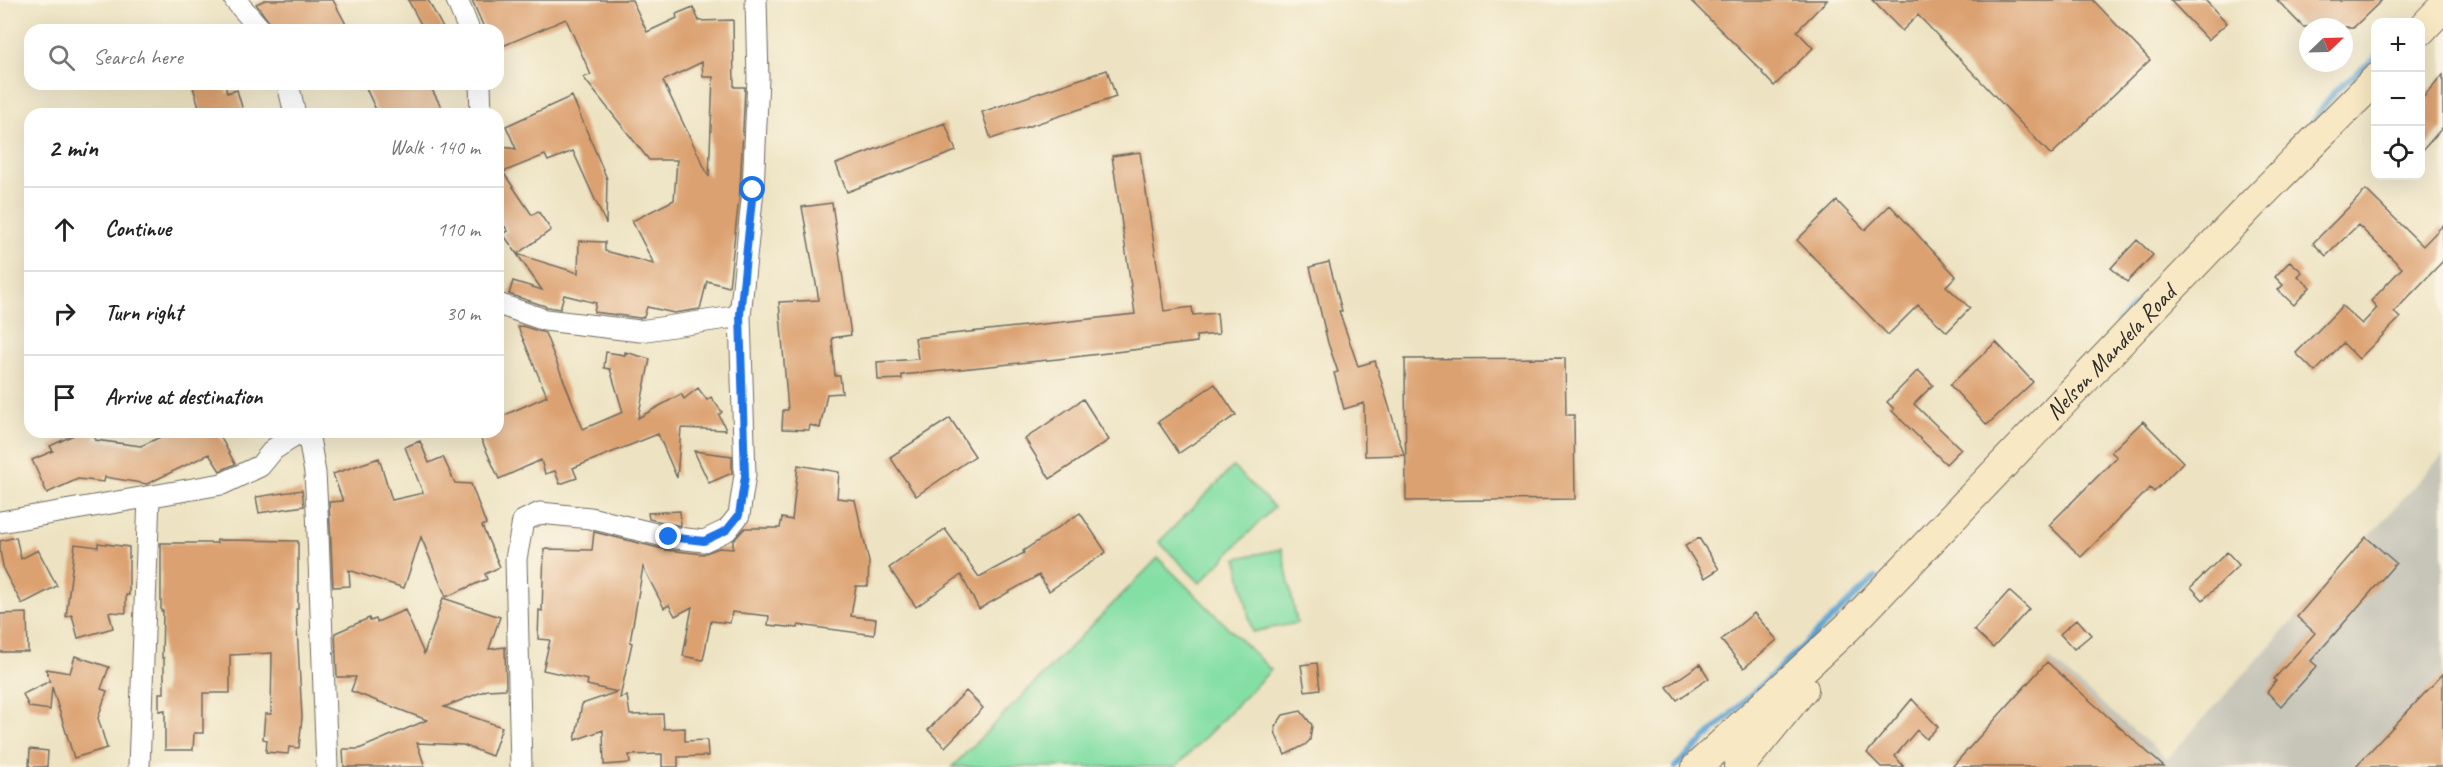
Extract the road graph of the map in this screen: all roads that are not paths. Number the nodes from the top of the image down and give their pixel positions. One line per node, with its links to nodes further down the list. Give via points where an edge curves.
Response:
1 (235, 0): 5 (street)
2 (457, 0): 6 (street)
3 (756, 0): 14 (street, via 758,78 753,190)
4 (2443, 7): 7 (main road)
5 (256, 24)
6 (467, 24)
7 (2425, 27)
8 (2371, 84): 19 (main road, Nelson Mandela Road)
9 (289, 90): 11 (street)
10 (480, 90): 12 (street)
11 (294, 108)
12 (481, 108)
13 (504, 306): 14 (street, via 545,320 640,331)
14 (740, 315): 22 (street, via 745,476 739,515 727,530 704,541 570,516 540,513 523,520 516,559)
15 (292, 438): 17 (street, via 274,449 260,466 222,484)
16 (303, 438): 21 (street, via 316,500)
17 (149, 497): 18 (street); 20 (street)
18 (0, 522)
19 (1849, 626): 23 (main road, Nelson Mandela Road); 24 (main road, Nelson Mandela Road)
20 (139, 767)
21 (327, 767)
22 (521, 767)
23 (1697, 767)
24 (1739, 767)

